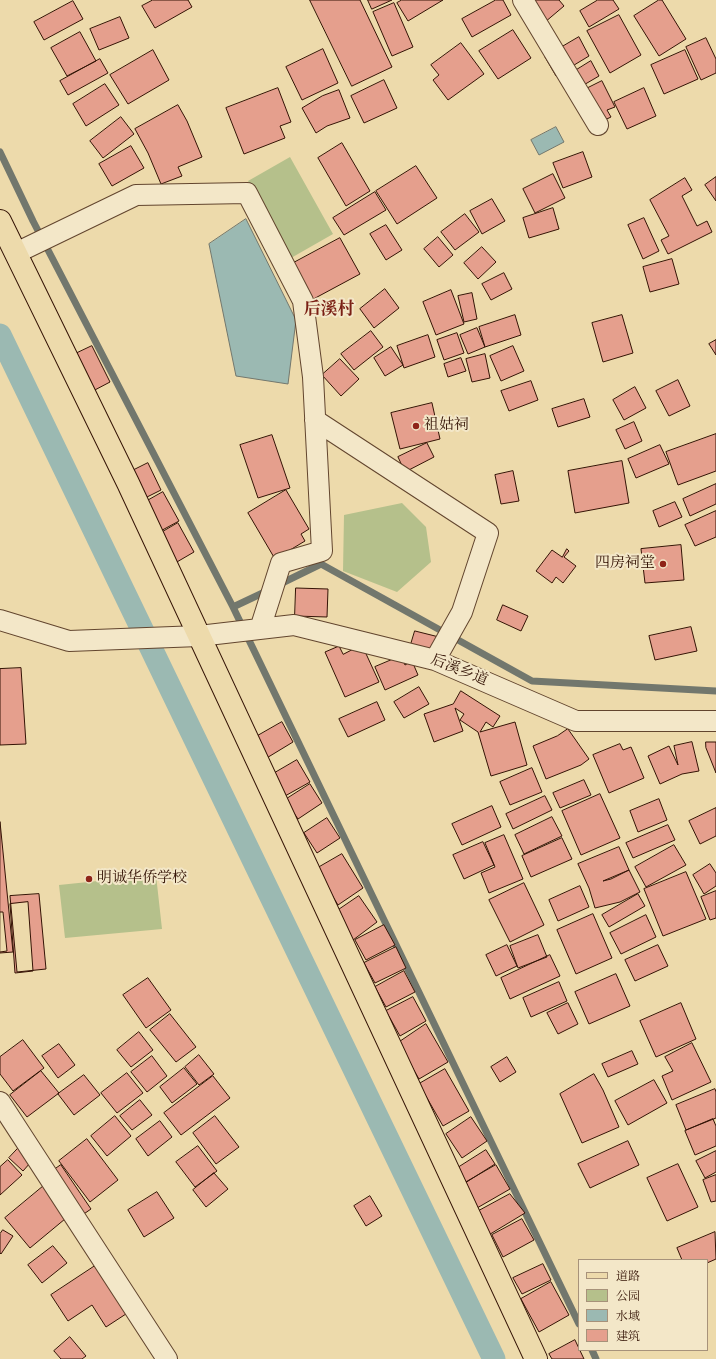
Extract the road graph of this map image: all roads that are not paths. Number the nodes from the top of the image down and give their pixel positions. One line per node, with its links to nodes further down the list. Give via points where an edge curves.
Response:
1 (523, 0): 2 (street)
2 (598, 125)
3 (0, 220): 4 (main road)
4 (22, 249): 5 (street, via 136,195 247,193 303,301 313,377); 8 (main road)
5 (315, 420): 7 (street, via 322,551 281,563); 9 (street, via 488,533 462,612)
6 (0, 620): 8 (street, 后溪乡道, via 69,642)
7 (259, 629): 8 (street, 后溪乡道); 9 (street, 后溪乡道, via 294,625)
8 (198, 636): 13 (main road)
9 (444, 643): 10 (street, 后溪乡道, via 576,721)
10 (716, 722)
11 (0, 1102): 12 (street)
12 (167, 1359)
13 (536, 1359)

